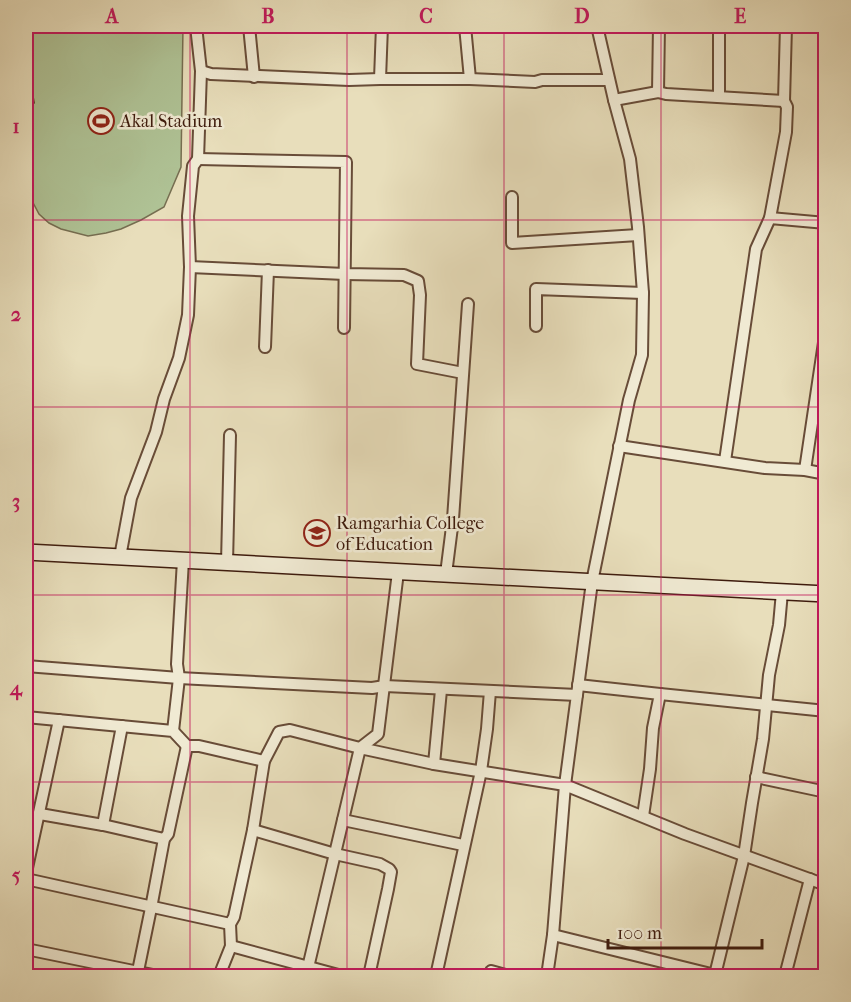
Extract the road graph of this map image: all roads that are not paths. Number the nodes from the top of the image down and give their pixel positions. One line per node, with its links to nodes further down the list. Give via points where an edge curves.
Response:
1 (196, 26): 9 (street)
2 (249, 26): 10 (street)
3 (382, 26): 11 (street)
4 (465, 26): 12 (street)
5 (597, 26): 13 (street)
6 (658, 26): 14 (street)
7 (719, 26): 15 (street)
8 (786, 26): 17 (street)
9 (201, 71): 10 (street); 18 (street)
10 (254, 77): 11 (street)
11 (380, 79): 12 (street)
12 (470, 79): 13 (street)
13 (609, 80): 16 (street)
14 (658, 92): 15 (street); 16 (street)
15 (719, 97): 17 (street)
16 (614, 100): 22 (street, via 630,159)
17 (784, 101): 20 (street, via 786,132)
18 (198, 159): 23 (street, via 188,216); 25 (street, via 346,162)
19 (512, 197): 22 (street, via 512,243)
20 (770, 218): 21 (street); 36 (street, via 756,249)
21 (825, 223)
22 (638, 236): 26 (street)
23 (190, 267): 24 (street); 40 (street, via 188,315 179,358 130,498)
24 (268, 270): 25 (street); 31 (street)
25 (345, 274): 29 (street); 32 (street, via 404,275 418,281 417,364)
26 (643, 293): 28 (street, via 536,289); 35 (street, via 642,355)
27 (468, 304): 32 (street)
28 (536, 326)
29 (344, 328)
30 (825, 329): 33 (street)
31 (265, 347)
32 (463, 373): 44 (street)
33 (820, 392): 37 (street)
34 (230, 435): 42 (street)
35 (619, 446): 36 (street); 45 (street)
36 (725, 461): 37 (street)
37 (805, 470): 38 (street)
38 (825, 474)
39 (26, 552): 40 (main road)
40 (120, 557): 41 (main road)
41 (183, 560): 42 (main road); 49 (street)
42 (227, 562): 43 (main road)
43 (398, 572): 44 (main road); 50 (street)
44 (446, 574): 45 (main road)
45 (592, 582): 46 (main road); 52 (street)
46 (782, 592): 47 (main road); 55 (street)
47 (825, 594)
48 (26, 666): 49 (street)
49 (179, 678): 50 (street); 60 (street)
50 (385, 686): 51 (street); 62 (street, via 378,734)
51 (441, 690): 53 (street); 64 (street)
52 (578, 690): 53 (street); 54 (street); 67 (street)
53 (490, 691): 65 (street)
54 (660, 694): 55 (street); 70 (street)
55 (766, 704): 56 (street); 66 (street)
56 (825, 711)
57 (26, 717): 58 (street)
58 (59, 720): 59 (street); 69 (street)
59 (122, 726): 60 (street); 72 (street)
60 (173, 731): 61 (street)
61 (187, 746): 63 (street); 74 (street)
62 (360, 748): 63 (street, via 290,730 279,732); 64 (street); 71 (street)
63 (264, 760): 73 (street)
64 (434, 764): 65 (street)
65 (481, 771): 67 (street); 75 (street)
66 (756, 777): 68 (street); 77 (street)
67 (565, 785): 70 (street); 83 (street)
68 (825, 792)
69 (40, 814): 72 (street); 79 (street)
70 (643, 816): 77 (street)
71 (343, 820): 75 (street); 76 (street)
72 (103, 825): 74 (street)
73 (253, 830): 76 (street); 82 (street)
74 (164, 839): 81 (street)
75 (464, 845): 93 (street)
76 (335, 854): 87 (street); 92 (street, via 380,864 391,872)
77 (744, 856): 78 (street); 96 (street)
78 (810, 879): 80 (street); 97 (street)
79 (26, 880): 81 (street)
80 (825, 885)
81 (152, 908): 82 (street); 88 (street)
82 (230, 924): 84 (street)
83 (553, 935): 95 (street); 96 (street)
84 (231, 946): 87 (street); 90 (street)
85 (26, 949): 88 (street)
86 (491, 971): 94 (street)
87 (307, 972): 91 (street)
88 (137, 974): 89 (street)
89 (158, 976)
90 (219, 976)
91 (342, 976)
92 (369, 976)
93 (436, 976)
94 (509, 976)
95 (547, 976)
96 (718, 976)
97 (785, 976)

